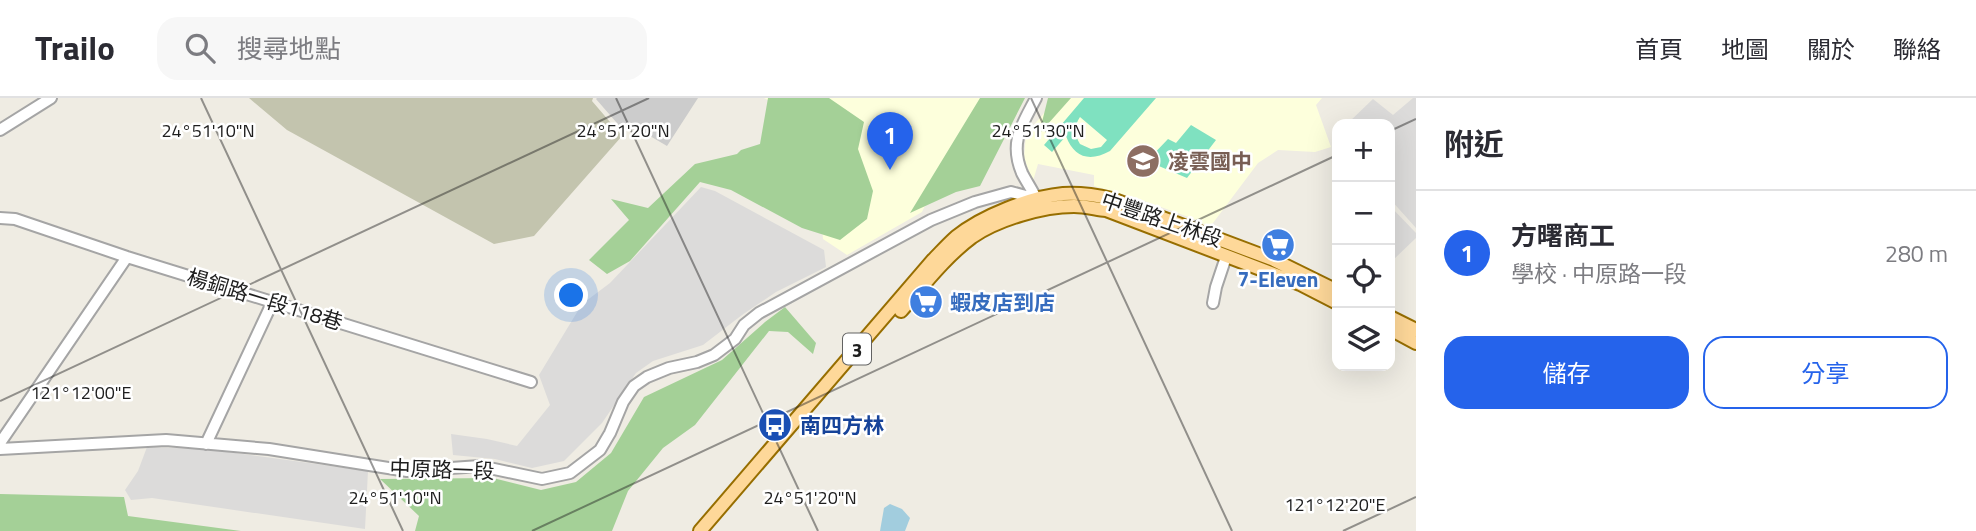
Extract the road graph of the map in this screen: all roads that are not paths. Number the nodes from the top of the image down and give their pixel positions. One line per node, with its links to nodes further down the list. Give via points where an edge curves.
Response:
1 (51, 98): 3 (street)
2 (1036, 98): 4 (street, via 1016,145 1023,174)
3 (0, 130)
4 (1038, 204): 7 (main road, 中豐路上林段 / 3, via 1106,210); 8 (main road, 中豐路上林段 / 3, via 1061,194 1112,199 1273,260); 18 (street, 中原路一段, via 1011,192 931,220 759,313 714,355 647,377 623,402 600,450 570,473 542,479 480,466 407,471); 20 (main road, 中豐路上林段 / 3, via 1005,210 975,224 948,245); 21 (main road, 中豐路上林段 / 3, via 961,246)
5 (0, 218): 6 (street, 楊銅路一段118巷)
6 (127, 257): 10 (street, 楊銅路一段118巷); 17 (street)
7 (1226, 257): 9 (main road, 中豐路上林段 / 3); 11 (street)
8 (1332, 289)
9 (1332, 300)
10 (273, 302): 16 (street, 楊銅路一段118巷); 18 (street)
11 (1213, 303)
12 (1395, 320): 13 (main road)
13 (1416, 330)
14 (1395, 332): 15 (main road)
15 (1416, 343)
16 (531, 382)
17 (0, 443)
18 (206, 443): 19 (street, 中原路一段, via 166,440)
19 (0, 449)
20 (700, 531)
21 (711, 531)

